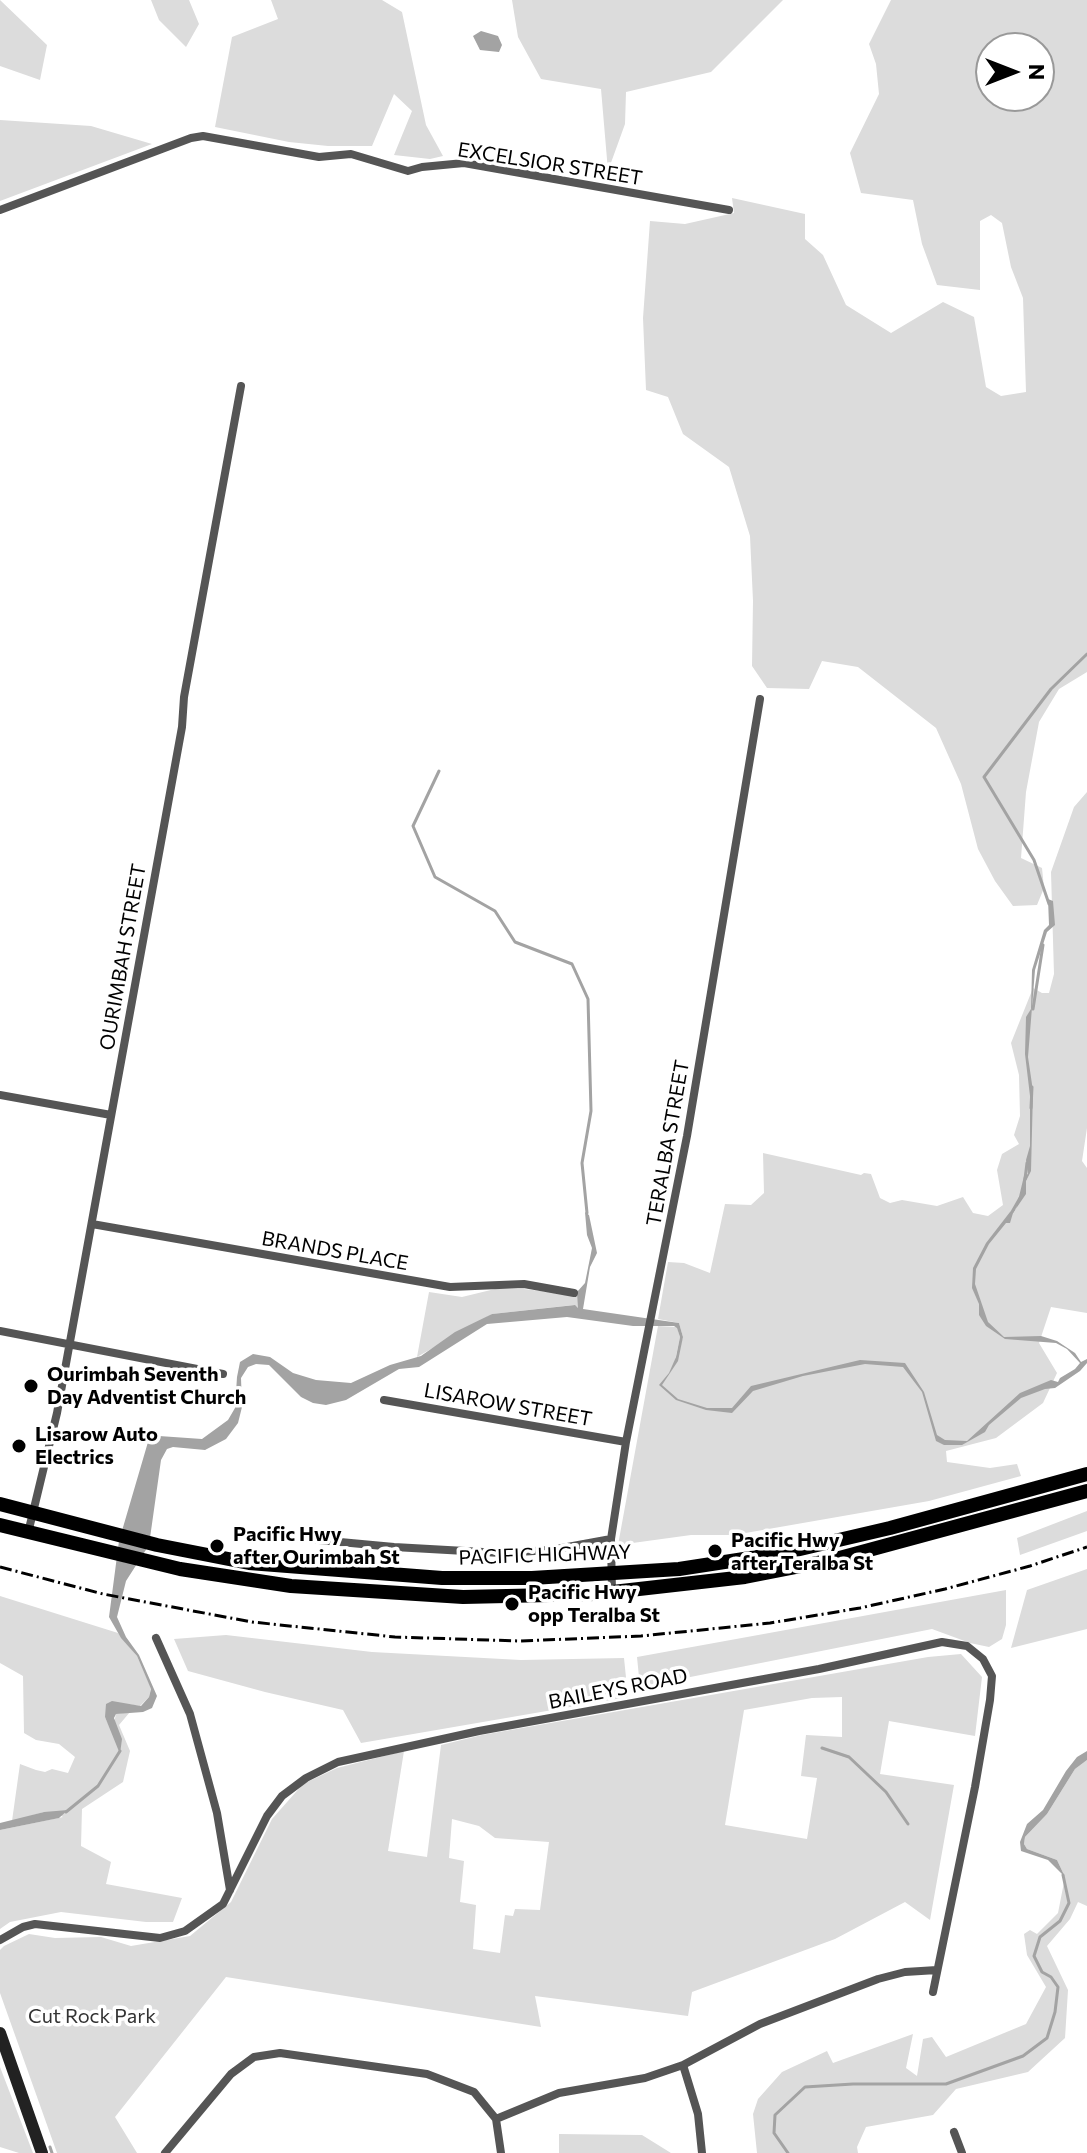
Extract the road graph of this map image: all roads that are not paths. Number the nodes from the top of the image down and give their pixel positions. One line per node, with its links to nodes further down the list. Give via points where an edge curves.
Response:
1 (0, 210): 2 (street, EXCELSIOR STREET, via 203,136 319,157 351,154 408,171 464,163)
2 (729, 210)
3 (241, 386): 6 (street, OURIMBAH STREET)
4 (760, 699): 13 (street, TERALBA STREET, via 687,1136)
5 (0, 1095): 6 (street)
6 (111, 1115): 7 (street, OURIMBAH STREET)
7 (92, 1224): 8 (street, BRANDS PLACE, via 450,1287 524,1284); 10 (street, OURIMBAH STREET)
8 (574, 1293)
9 (0, 1331): 10 (street)
10 (70, 1345): 11 (street); 17 (street, OURIMBAH STREET)
11 (223, 1374)
12 (384, 1400): 13 (street, LISAROW STREET)
13 (626, 1442): 21 (street, TERALBA STREET)
14 (1087, 1474): 22 (main road, PACIFIC HIGHWAY, via 783,1553)
15 (1087, 1491): 23 (main road, PACIFIC HIGHWAY, via 832,1560)
16 (0, 1504): 17 (main road, PACIFIC HIGHWAY)
17 (34, 1513): 19 (street, OURIMBAH STREET); 22 (main road, PACIFIC HIGHWAY, via 249,1563 442,1578)
18 (0, 1525): 19 (main road, PACIFIC HIGHWAY)
19 (28, 1533): 23 (main road, PACIFIC HIGHWAY, via 155,1564 265,1583 463,1597)
20 (243, 1533): 21 (street, PACIFIC HIGHWAY, via 501,1553)
21 (611, 1539): 22 (street, TERALBA STREET)
22 (612, 1574): 23 (street, TERALBA STREET)
23 (612, 1593)
24 (156, 1638): 25 (street, via 190,1714 217,1813)
25 (230, 1891): 26 (street, BAILEYS ROAD, via 211,1914 185,1931 160,1938 35,1924); 27 (street, BAILEYS ROAD, via 282,1796 338,1762 942,1642 967,1646 992,1676)
26 (0, 1940)
27 (937, 1970): 28 (street, BAILEYS ROAD); 30 (street, via 878,1979 760,2024)
28 (933, 1992)
29 (0, 2033): 33 (street)
30 (683, 2065): 31 (street, via 645,2078 559,2093); 36 (street, via 698,2114)
31 (496, 2119): 34 (street, via 474,2092 427,2074 280,2053 254,2057 231,2074); 35 (street)
32 (954, 2132): 37 (street)
33 (42, 2153)
34 (165, 2153)
35 (501, 2153)
36 (702, 2153)
37 (962, 2153)

